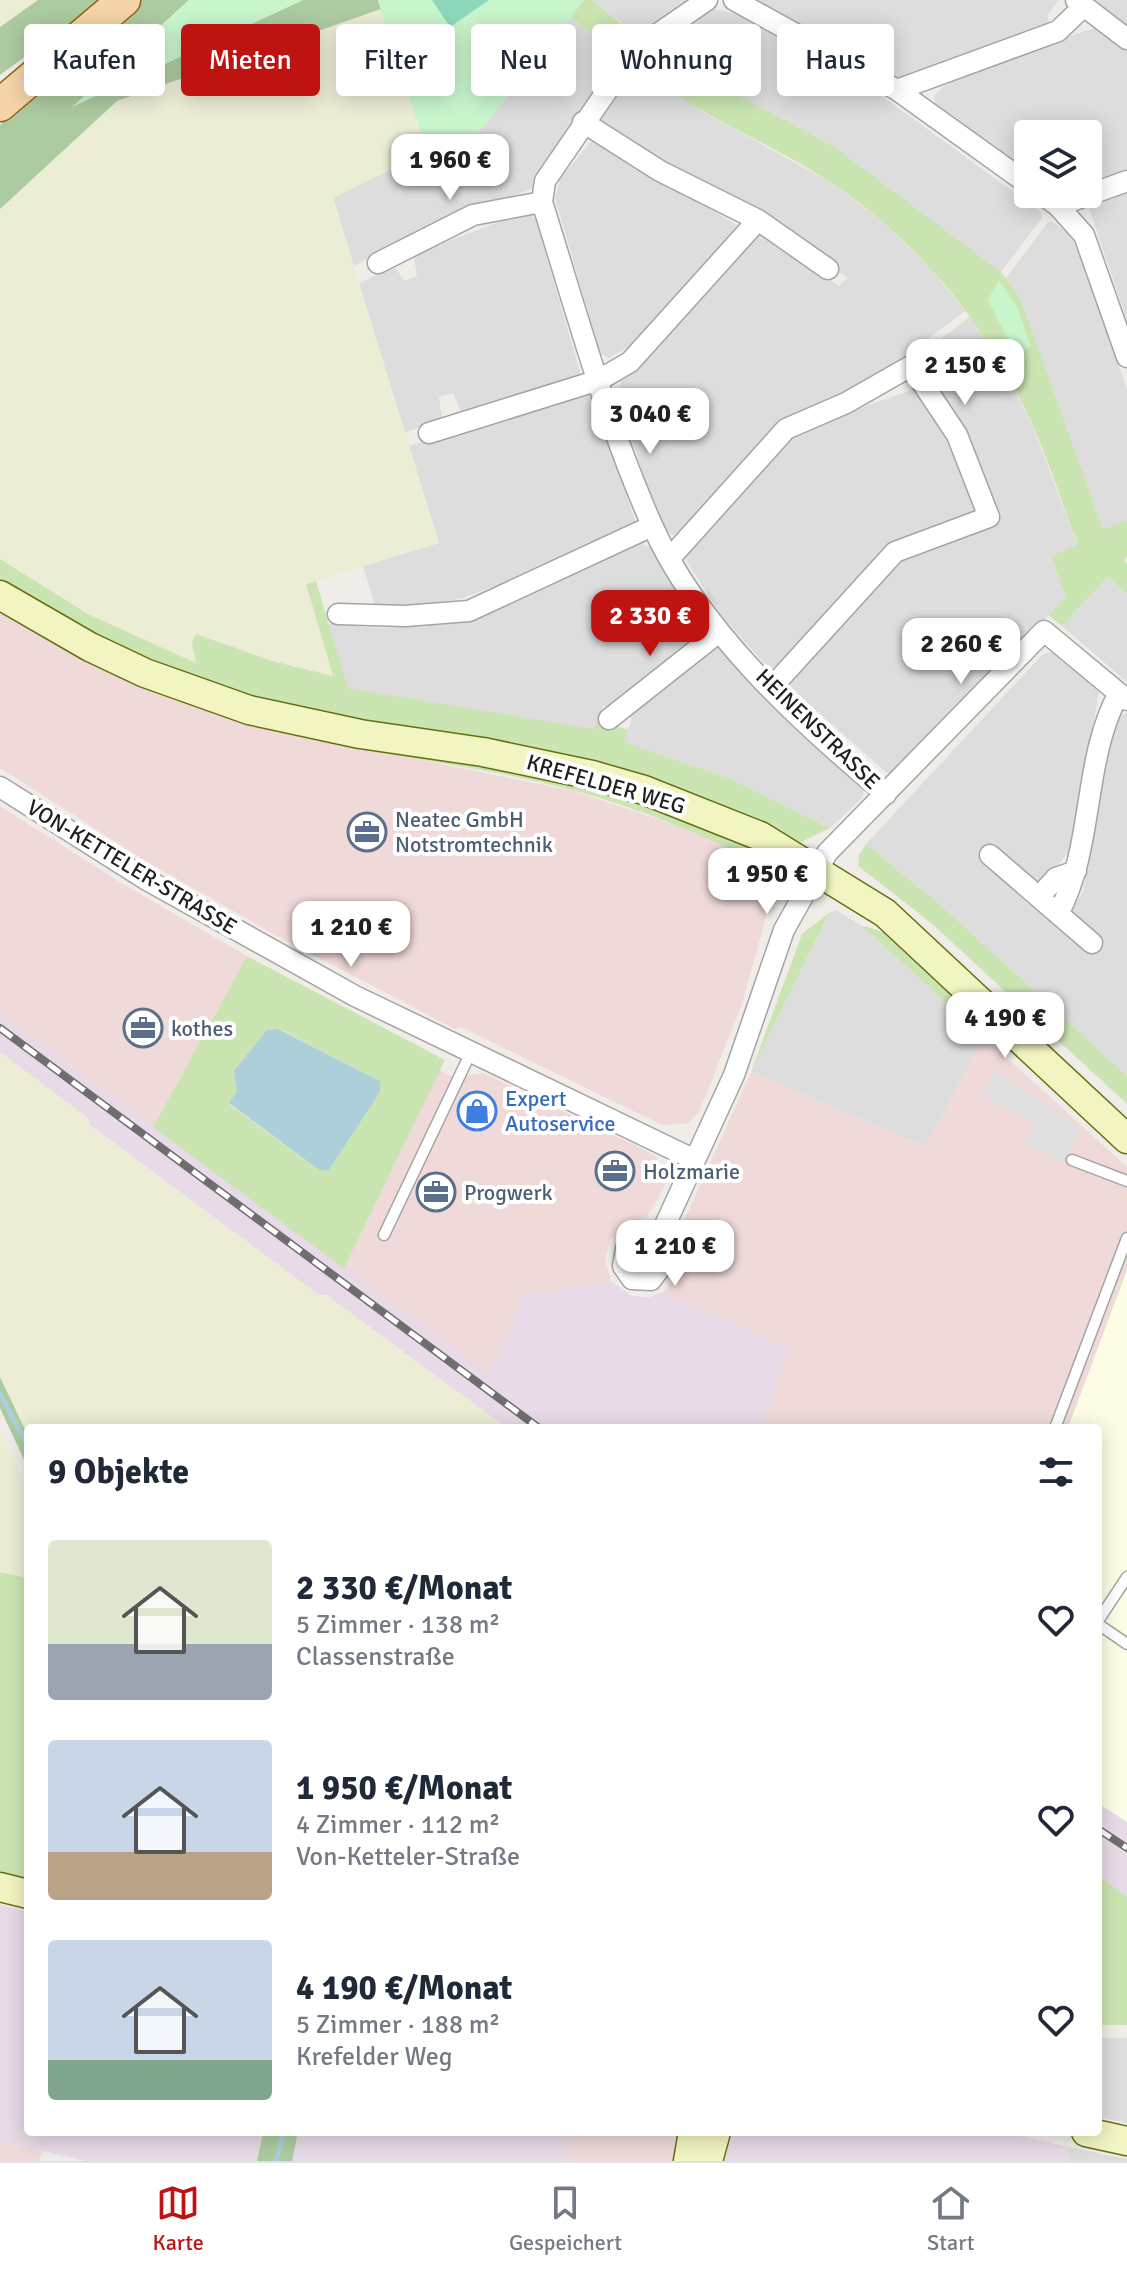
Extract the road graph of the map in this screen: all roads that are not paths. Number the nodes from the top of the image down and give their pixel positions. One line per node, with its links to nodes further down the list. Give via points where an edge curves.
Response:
1 (124, 0): 9 (main road)
2 (707, 0): 5 (street)
3 (734, 0): 7 (street)
4 (1080, 3): 6 (street); 7 (street, via 1058,31)
5 (672, 24)
6 (1127, 39)
7 (897, 90): 11 (street)
8 (602, 96): 10 (street)
9 (0, 105)
10 (583, 122): 14 (street, via 545,181); 16 (street, via 660,171)
11 (1014, 174)
12 (1127, 181): 13 (street)
13 (1102, 187)
14 (542, 202): 17 (street, via 473,215); 20 (street, HEINENSTRASSE)
15 (1058, 208): 19 (street, via 1084,235)
16 (758, 220): 18 (street); 20 (street, via 630,362)
17 (378, 263)
18 (828, 269)
19 (1127, 357)
20 (599, 380): 21 (street); 22 (street, HEINENSTRASSE)
21 (429, 433)
22 (652, 526): 23 (street, HEINENSTRASSE); 25 (street, via 469,611)
23 (670, 558): 26 (street, HEINENSTRASSE); 27 (street, via 786,429 911,366 957,435 989,517 895,552)
24 (0, 595): 33 (street, KREFELDER WEG, via 90,647 213,698 298,722 592,775 731,823)
25 (338, 614)
26 (719, 632): 27 (street, HEINENSTRASSE); 29 (street)
27 (772, 687): 31 (street, HEINENSTRASSE)
28 (1123, 696): 31 (street, via 1044,631); 34 (street, via 1106,717)
29 (609, 719)
30 (0, 787): 38 (street, VON-KETTELER-STRASSE, via 232,928)
31 (886, 794): 33 (street)
32 (990, 855): 35 (street)
33 (817, 868): 39 (street, KREFELDER WEG, via 885,913); 40 (street, via 779,943 746,1044)
34 (1076, 871): 35 (street, via 1056,878); 36 (street)
35 (1039, 897): 36 (street)
36 (1058, 914): 37 (street)
37 (1092, 943)
38 (471, 1052): 40 (street, VON-KETTELER-STRASSE); 43 (lane)
39 (1127, 1139)
40 (695, 1160): 44 (street)
41 (1072, 1160): 42 (lane)
42 (1127, 1181)
43 (384, 1235)
44 (660, 1236)
45 (1127, 1238): 46 (lane)
46 (1057, 1424)
47 (1127, 1577): 48 (lane)
48 (1102, 1616)
49 (1102, 1625): 50 (lane)
50 (1127, 1644)
51 (0, 1887): 52 (street)
52 (24, 1893)
53 (692, 2136): 57 (street)
54 (715, 2136): 58 (street)
55 (1102, 2136): 56 (street)
56 (1127, 2141)
57 (688, 2161)
58 (708, 2161)

